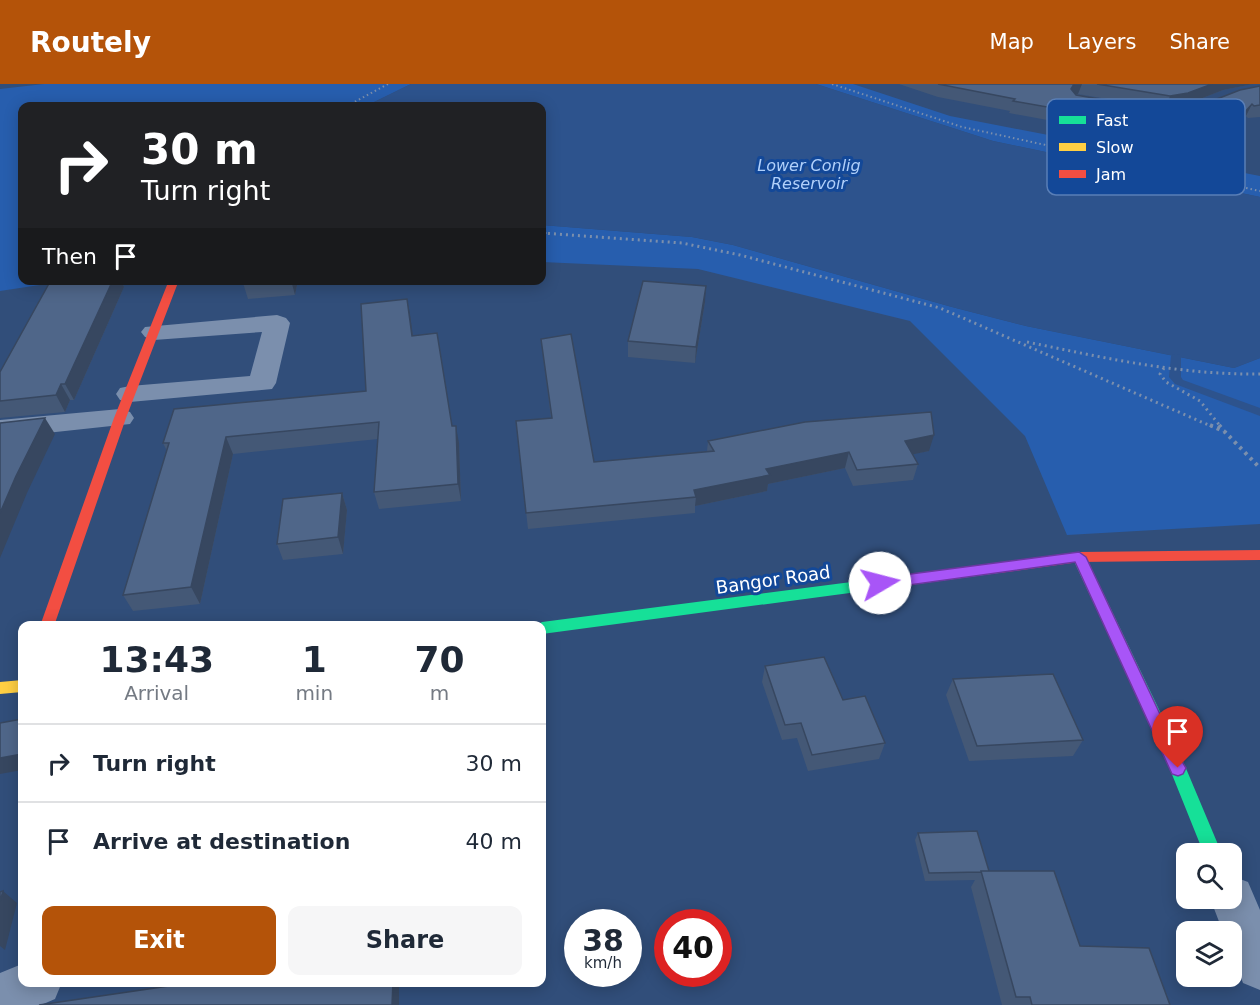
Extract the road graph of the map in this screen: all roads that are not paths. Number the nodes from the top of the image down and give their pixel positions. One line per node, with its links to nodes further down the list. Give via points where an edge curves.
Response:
1 (172, 285): 2 (street)
2 (154, 332): 3 (street); 3 (street, via 277,323 262,383)
3 (125, 406): 4 (street); 7 (street)
4 (0, 429)
5 (1260, 555): 6 (street, Bangor Road)
6 (1079, 557): 8 (street, Bangor Road); 11 (street, via 1169,747)
7 (49, 621)
8 (546, 627)
9 (18, 686): 10 (street)
10 (0, 688)
11 (1208, 843)
12 (1237, 909): 13 (street)
13 (1260, 966)
14 (25, 987): 15 (street)
15 (0, 997)

